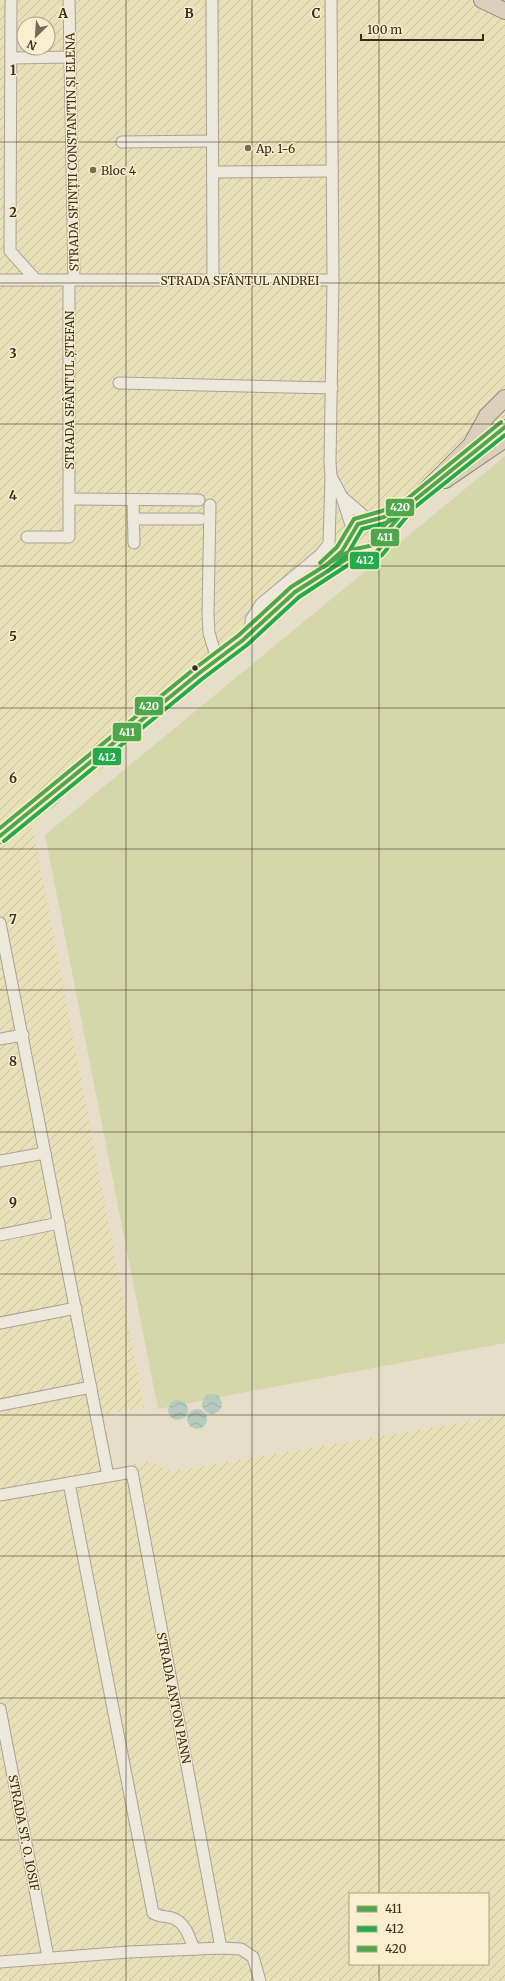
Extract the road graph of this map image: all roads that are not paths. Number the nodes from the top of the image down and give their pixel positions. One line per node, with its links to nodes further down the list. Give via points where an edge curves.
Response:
1 (11, 0): 8 (street)
2 (69, 0): 7 (street, STRADA SFINȚII CONSTANTIN ȘI ELENA)
3 (212, 0): 9 (street)
4 (331, 0): 11 (street)
5 (482, 0): 6 (highway)
6 (505, 11)
7 (70, 57): 8 (street); 15 (street, STRADA SFINȚII CONSTANTIN ȘI ELENA)
8 (12, 58): 14 (street, via 10,251)
9 (213, 141): 10 (street); 12 (street)
10 (122, 142)
11 (332, 171): 12 (street); 17 (street)
12 (213, 172): 16 (street)
13 (0, 280): 14 (street, STRADA SFÂNTUL ANDREI)
14 (36, 280): 15 (street, STRADA SFÂNTUL ANDREI)
15 (72, 280): 16 (street, STRADA SFÂNTUL ANDREI); 25 (street, STRADA SFÂNTUL ȘTEFAN)
16 (213, 280): 17 (street, STRADA SFÂNTUL ANDREI)
17 (333, 280): 19 (street, STRADA SFÂNTUL ANDREI)
18 (119, 383): 19 (street)
19 (332, 388): 23 (street, STRADA SFÂNTUL ANDREI, via 329,452)
20 (505, 398): 26 (highway, via 487,416 471,445)
21 (505, 427): 26 (main road)
22 (505, 439): 26 (highway)
23 (332, 476): 24 (street, STRADA SFÂNTUL ANDREI); 39 (street, via 329,544 320,555 261,604 251,620)
24 (342, 497): 32 (street, STRADA SFÂNTUL ANDREI); 33 (street, STRADA SFÂNTUL ANDREI)
25 (69, 499): 27 (street); 35 (street, STRADA SFÂNTUL ȘTEFAN, via 69,537)
26 (415, 499): 32 (main road, via 388,515); 34 (main road)
27 (133, 500): 28 (street); 30 (street)
28 (199, 500)
29 (210, 505): 40 (street, via 208,614 209,633)
30 (133, 519): 31 (street); 36 (street)
31 (200, 519)
32 (371, 521): 33 (main road, via 358,524); 34 (main road, via 382,528)
33 (352, 534): 37 (main road, via 356,549); 38 (main road, via 338,555)
34 (384, 536): 37 (main road, via 378,550)
35 (27, 538)
36 (134, 543)
37 (363, 553): 38 (main road, via 340,563)
38 (295, 592): 39 (main road)
39 (250, 633): 40 (main road)
40 (217, 659): 41 (main road)
41 (0, 836)
42 (0, 924): 43 (street)
43 (4, 959): 44 (street)
44 (23, 1035): 45 (street); 46 (street)
45 (0, 1039)
46 (45, 1153): 47 (street); 48 (street)
47 (0, 1161)
48 (59, 1223): 49 (street); 50 (street)
49 (0, 1234)
50 (76, 1308): 51 (street); 52 (street)
51 (0, 1323)
52 (91, 1387): 53 (street); 54 (street)
53 (0, 1405)
54 (108, 1476): 55 (street); 58 (street, STRADA ANTON PANN, via 132,1472)
55 (69, 1483): 56 (street); 59 (street, via 153,1913 179,1921)
56 (0, 1495)
57 (0, 1709): 60 (street, STRADA ST. O. IOSIF)
58 (220, 1948): 59 (street); 62 (street, via 241,1949 249,1953 256,1964)
59 (194, 1949): 60 (street)
60 (48, 1957): 61 (street)
61 (0, 1962)
62 (260, 1981)

